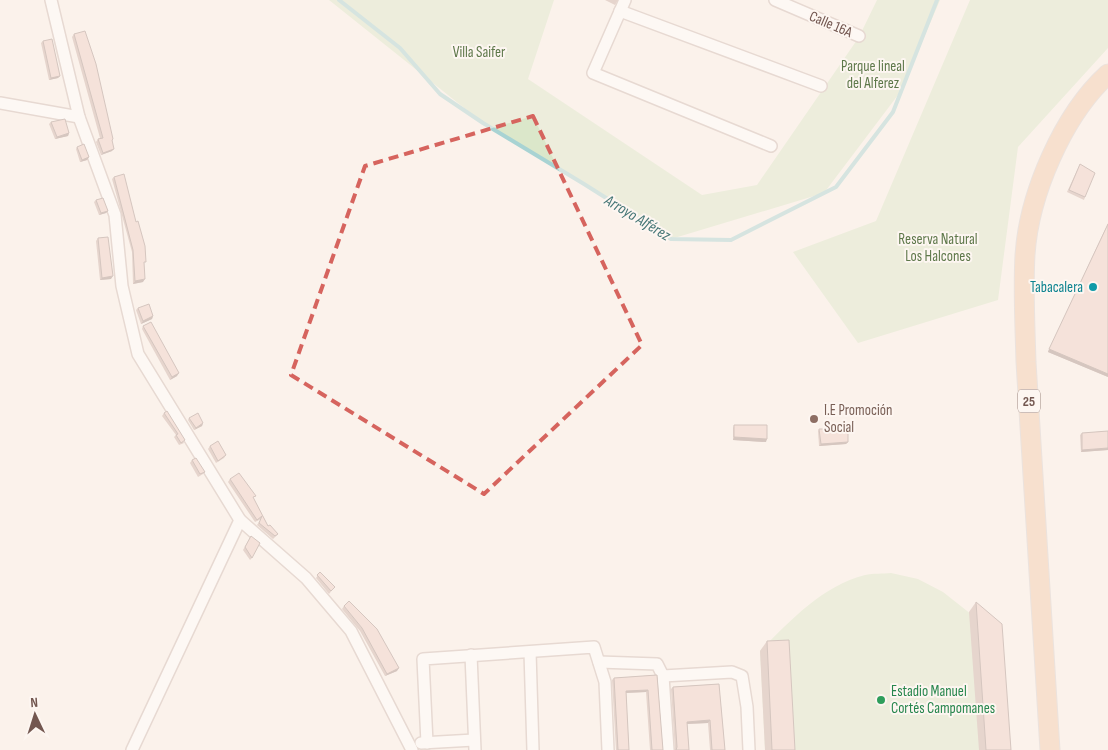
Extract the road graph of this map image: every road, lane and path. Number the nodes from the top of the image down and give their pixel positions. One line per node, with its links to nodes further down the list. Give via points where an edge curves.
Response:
1 (51, 0): 9 (street)
2 (625, 0): 4 (street)
3 (775, 0): 5 (street, Calle 16A)
4 (620, 12): 7 (street); 10 (street, via 593,73)
5 (859, 36)
6 (1108, 74): 24 (main road, 25, via 1086,97 1061,137 1044,174 1031,216 1025,253 1026,362)
7 (821, 86)
8 (0, 103): 9 (street)
9 (79, 117): 11 (street, via 114,215 122,286 138,354)
10 (771, 146)
11 (240, 520): 18 (street, via 306,578 351,632); 19 (street)
12 (530, 652): 13 (street); 14 (street, via 594,648); 20 (street)
13 (471, 655): 16 (street, via 423,658); 17 (street)
14 (599, 662): 15 (street, via 657,664); 21 (street, via 605,682)
15 (663, 676): 22 (street); 23 (street, via 732,672 742,676 748,707)
16 (427, 743): 17 (street); 18 (street)
17 (474, 745)
18 (410, 747)
19 (132, 750)
20 (533, 750)
21 (608, 750)
22 (668, 750)
23 (749, 750)
24 (1050, 750)

